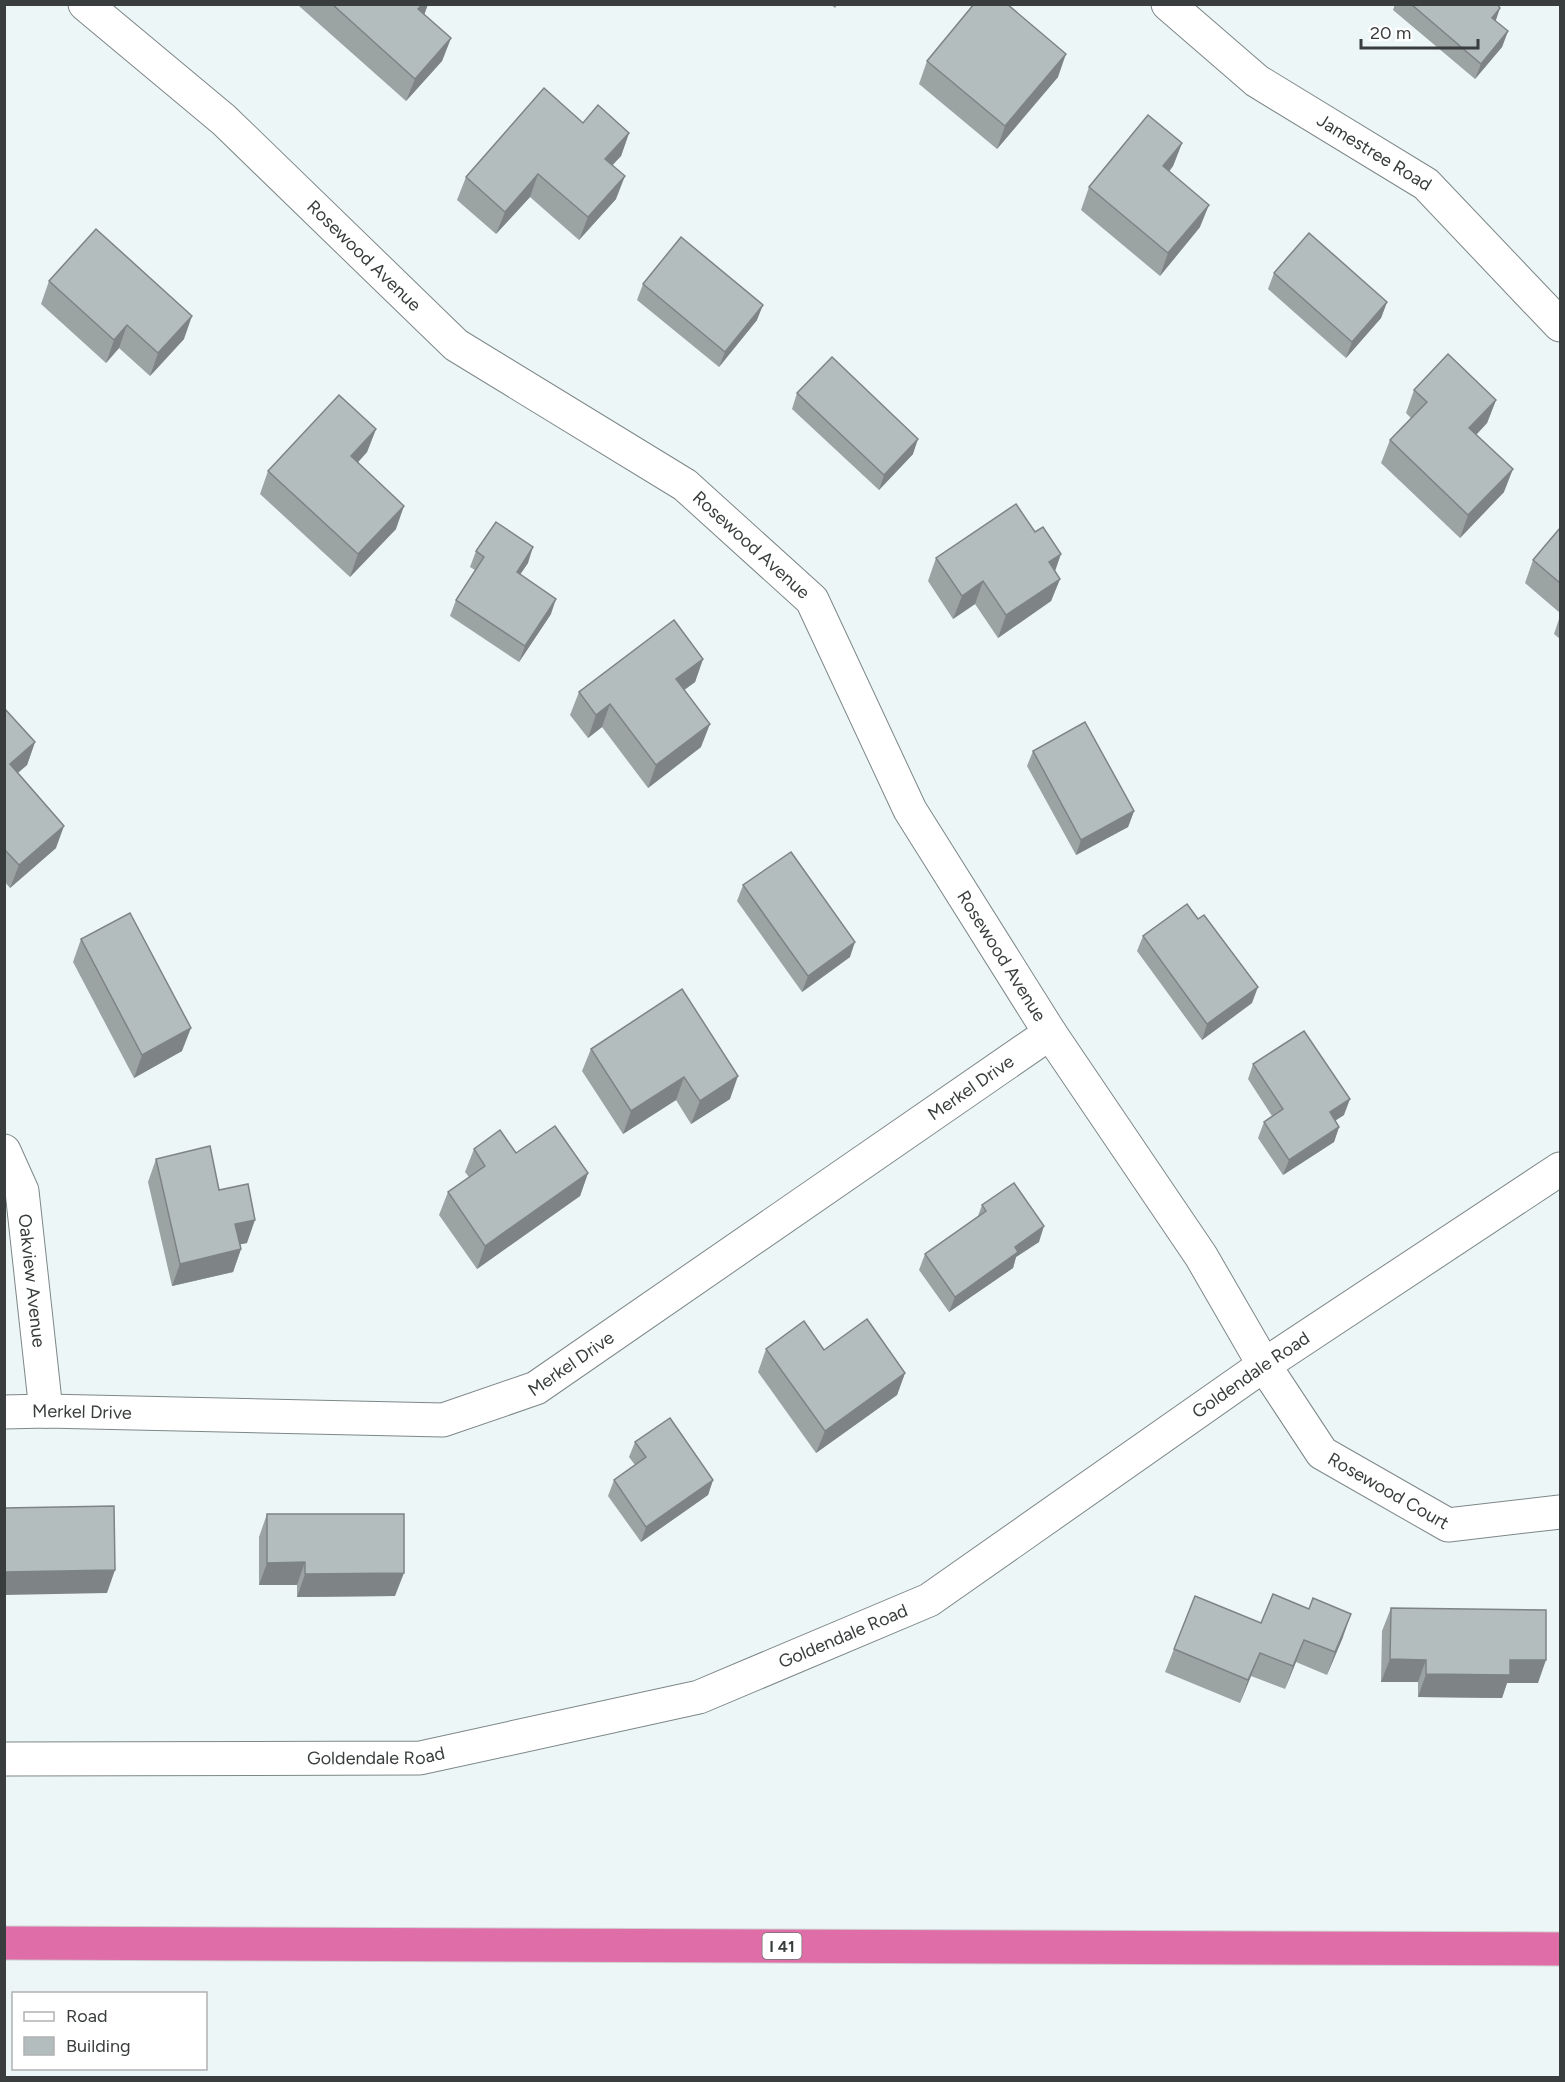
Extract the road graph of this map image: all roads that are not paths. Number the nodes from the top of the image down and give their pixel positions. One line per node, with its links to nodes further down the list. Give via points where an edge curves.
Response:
1 (85, 4): 4 (street, Rosewood Avenue, via 224,120 456,345 685,485 812,600 910,810)
2 (1168, 4): 3 (street, Jamestree Road, via 1257,81 1426,184)
3 (1560, 325)
4 (1050, 1033): 7 (street, Rosewood Avenue, via 1201,1256); 8 (street, Merkel Drive, via 536,1388 443,1420)
5 (4, 1151): 8 (street, Oakview Avenue, via 22,1191)
6 (1560, 1169): 7 (street, Goldendale Road)
7 (1264, 1365): 10 (street, Rosewood Court, via 1322,1453 1448,1525); 11 (street, Goldendale Road, via 929,1600 699,1697 420,1758)
8 (46, 1411): 9 (street, Merkel Drive)
9 (4, 1412)
10 (1560, 1512)
11 (4, 1759)
12 (4, 1943): 13 (highway, I 41)
13 (1560, 1949)

